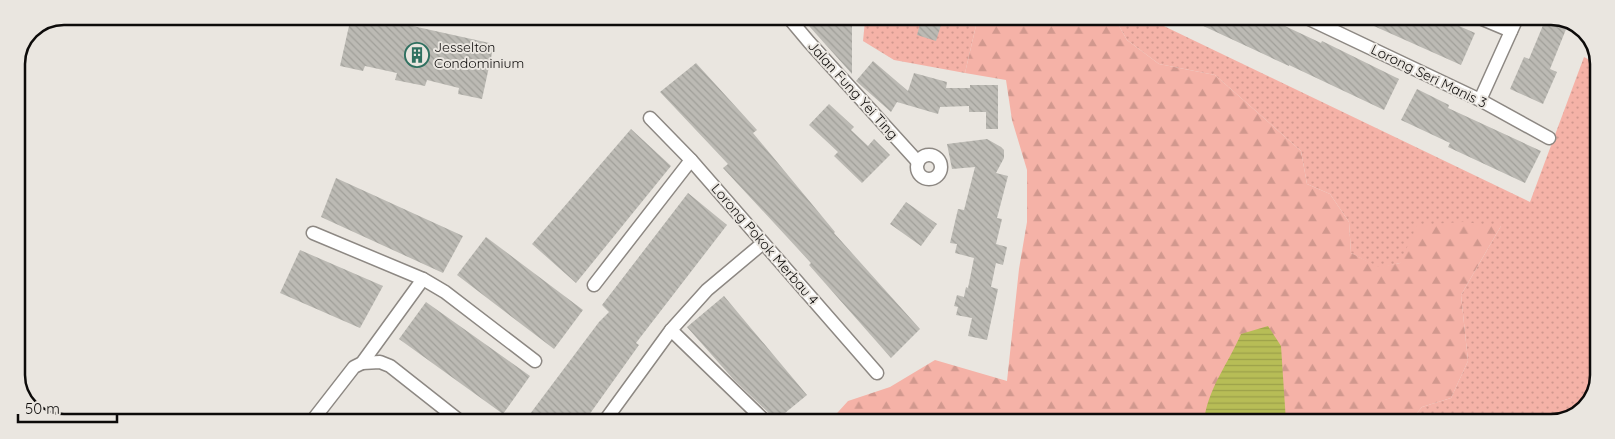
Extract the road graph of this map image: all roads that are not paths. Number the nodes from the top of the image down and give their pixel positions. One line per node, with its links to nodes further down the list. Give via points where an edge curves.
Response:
1 (795, 25): 10 (street, Jalan Fung Yei Ting)
2 (1322, 25): 6 (street, Lorong Seri Manis 3)
3 (1496, 25): 5 (street)
4 (1513, 25): 5 (street)
5 (1510, 31): 6 (street)
6 (1480, 100): 8 (street, Lorong Seri Manis 3)
7 (650, 118): 9 (street, Lorong Pokok Merbau 4)
8 (1548, 138)
9 (691, 160): 12 (street, Lorong Pokok Merbau 4); 14 (street)
10 (918, 162)
11 (313, 233): 13 (street)
12 (763, 243): 15 (street, via 707,290); 18 (street, Lorong Pokok Merbau 4)
13 (423, 279): 16 (street); 17 (street)
14 (594, 285)
15 (671, 330): 21 (street); 22 (street)
16 (535, 362)
17 (362, 363): 19 (street, via 354,367); 20 (street, via 380,362 390,366)
18 (877, 373)
19 (318, 414)
20 (452, 414)
21 (610, 414)
22 (758, 414)

